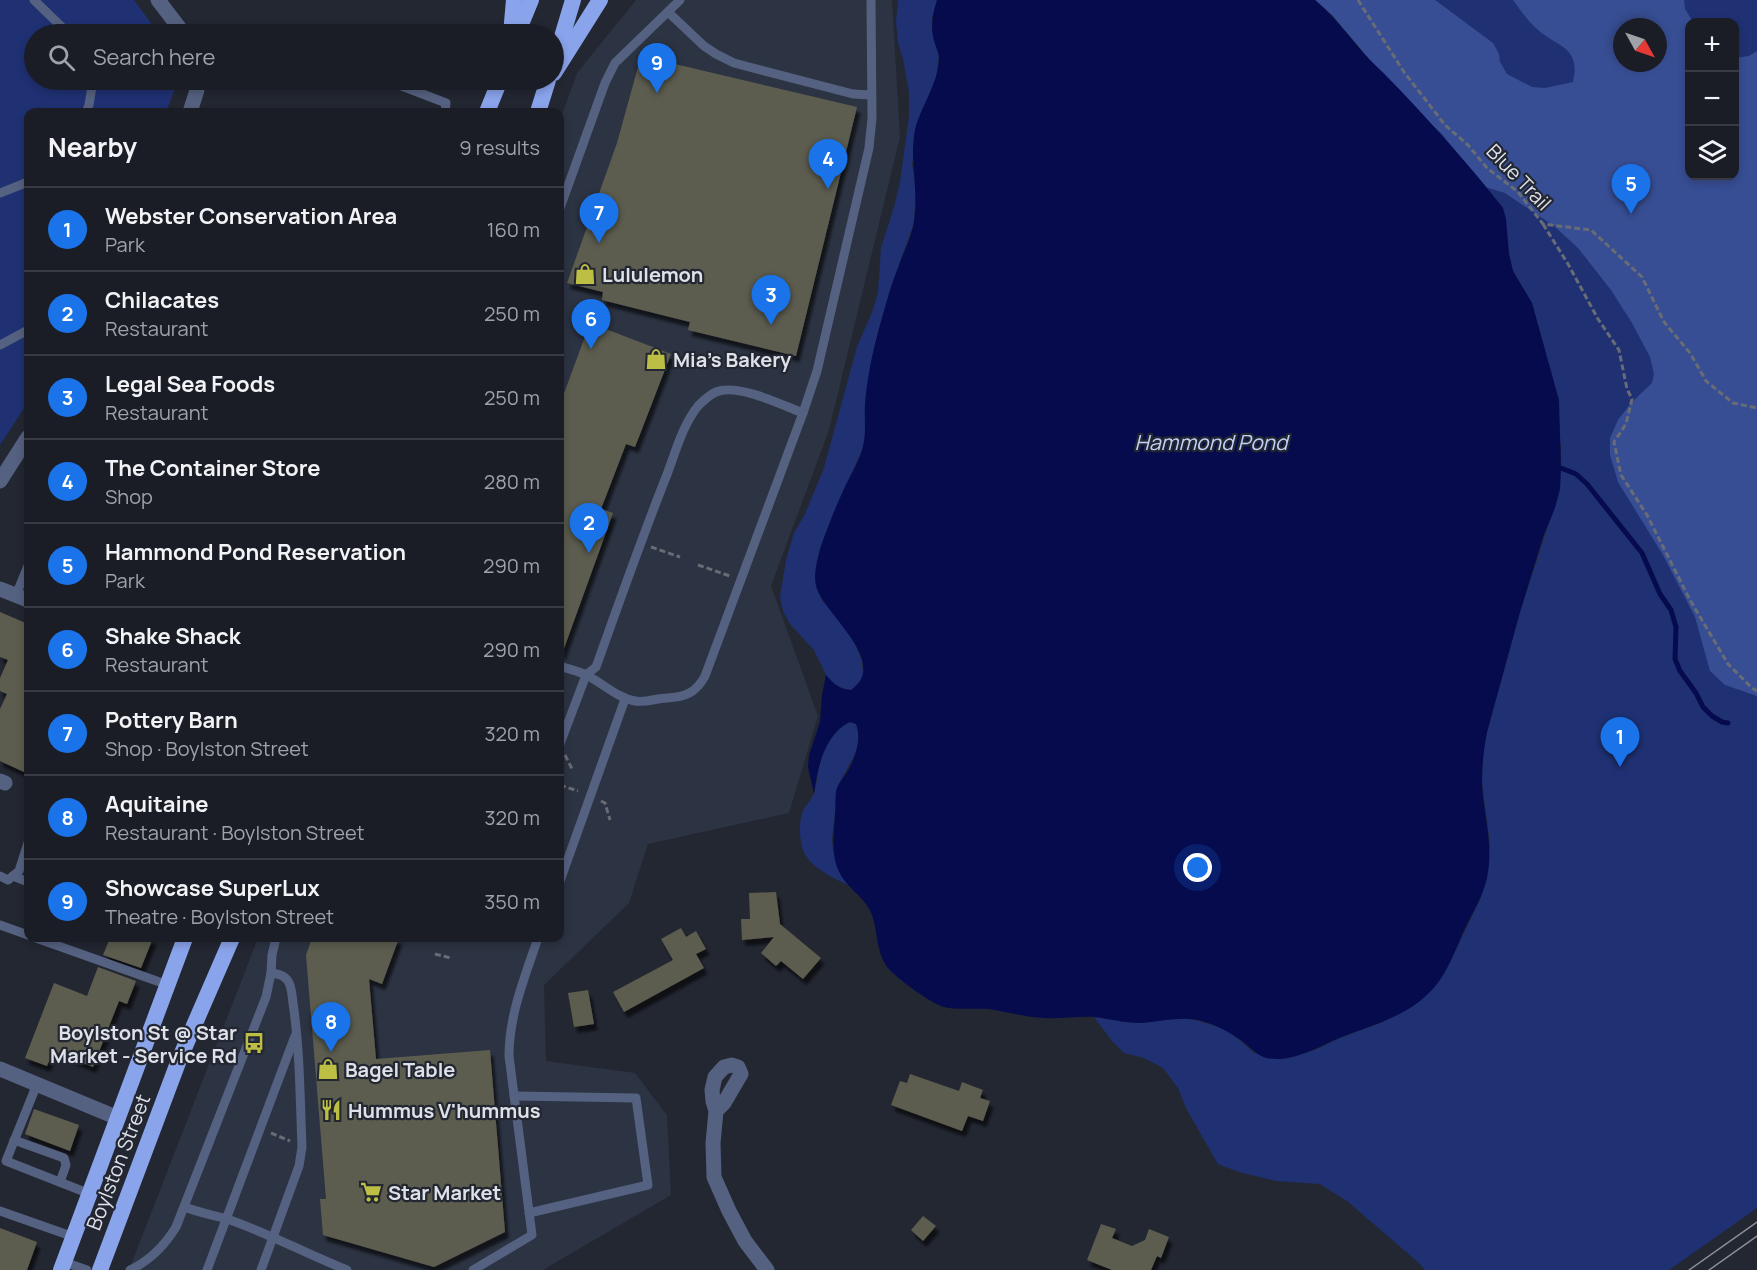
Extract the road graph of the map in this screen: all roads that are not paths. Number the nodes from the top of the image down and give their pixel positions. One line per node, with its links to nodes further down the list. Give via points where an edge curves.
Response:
1 (34, 0): 10 (lane)
2 (158, 0): 11 (street)
3 (514, 0): 12 (highway)
4 (531, 0): 13 (highway)
5 (573, 0): 14 (highway)
6 (600, 0): 15 (highway)
7 (680, 0): 9 (lane)
8 (871, 0): 21 (lane)
9 (668, 12): 21 (lane, via 704,46 734,63 853,94); 29 (lane, via 621,56 610,72)
10 (59, 24)
11 (176, 24)
12 (512, 24)
13 (522, 24)
14 (564, 30)
15 (564, 57)
16 (91, 90): 22 (lane)
17 (197, 90): 23 (street)
18 (413, 90): 24 (lane, via 447,103)
19 (496, 90): 25 (highway)
20 (546, 90): 26 (highway)
21 (871, 95): 32 (lane, via 871,132 861,183 817,371)
22 (88, 108)
23 (191, 108)
24 (446, 108)
25 (489, 108)
26 (539, 108)
27 (24, 184): 28 (lane)
28 (0, 193)
29 (564, 197)
30 (24, 332): 31 (lane)
31 (0, 345)
32 (803, 413): 38 (lane, via 730,389 718,391 699,406 686,427 640,542 596,667); 39 (lane, via 705,676 688,695 649,702)
33 (24, 443): 34 (street)
34 (0, 481)
35 (0, 589): 36 (street)
36 (22, 598)
37 (564, 667): 38 (lane)
38 (586, 675): 39 (lane); 40 (lane)
39 (625, 699): 42 (lane)
40 (564, 743)
41 (24, 855): 44 (lane)
42 (564, 870)
43 (0, 876): 44 (lane, via 8,880)
44 (13, 876): 45 (lane)
45 (24, 880)
46 (0, 925): 47 (lane)
47 (24, 934)
48 (50, 942): 54 (lane)
49 (184, 942): 54 (highway, Boylston Street)
50 (230, 942): 72 (highway, Boylston Street, via 174,1071)
51 (275, 942): 53 (lane)
52 (537, 942): 58 (lane, via 509,1038)
53 (272, 973): 55 (lane, via 289,982); 64 (lane)
54 (168, 985): 60 (highway, Boylston Street)
55 (297, 1032): 67 (lane); 69 (lane, via 301,1158)
56 (0, 1069): 57 (street)
57 (37, 1084): 60 (street); 61 (lane)
58 (514, 1096): 66 (lane); 66 (lane, via 636,1098 648,1185)
59 (717, 1111): 78 (street, via 714,1176 745,1241)
60 (118, 1118): 63 (highway, Boylston Street)
61 (14, 1140): 62 (lane, via 63,1158 66,1165); 62 (lane, via 6,1161)
62 (60, 1182): 63 (lane)
63 (90, 1194): 68 (highway, Boylston Street)
64 (185, 1207): 67 (lane); 73 (lane, via 170,1237)
65 (0, 1211): 68 (lane)
66 (529, 1213): 77 (lane, via 532,1235)
67 (227, 1219): 69 (lane); 74 (lane)
68 (74, 1237): 70 (highway, Boylston Street)
69 (274, 1237): 75 (lane); 76 (lane)
70 (62, 1266): 71 (lane)
71 (87, 1270)
72 (100, 1270)
73 (130, 1270)
74 (207, 1270)
75 (261, 1270)
76 (347, 1270)
77 (473, 1270)
78 (767, 1270)

